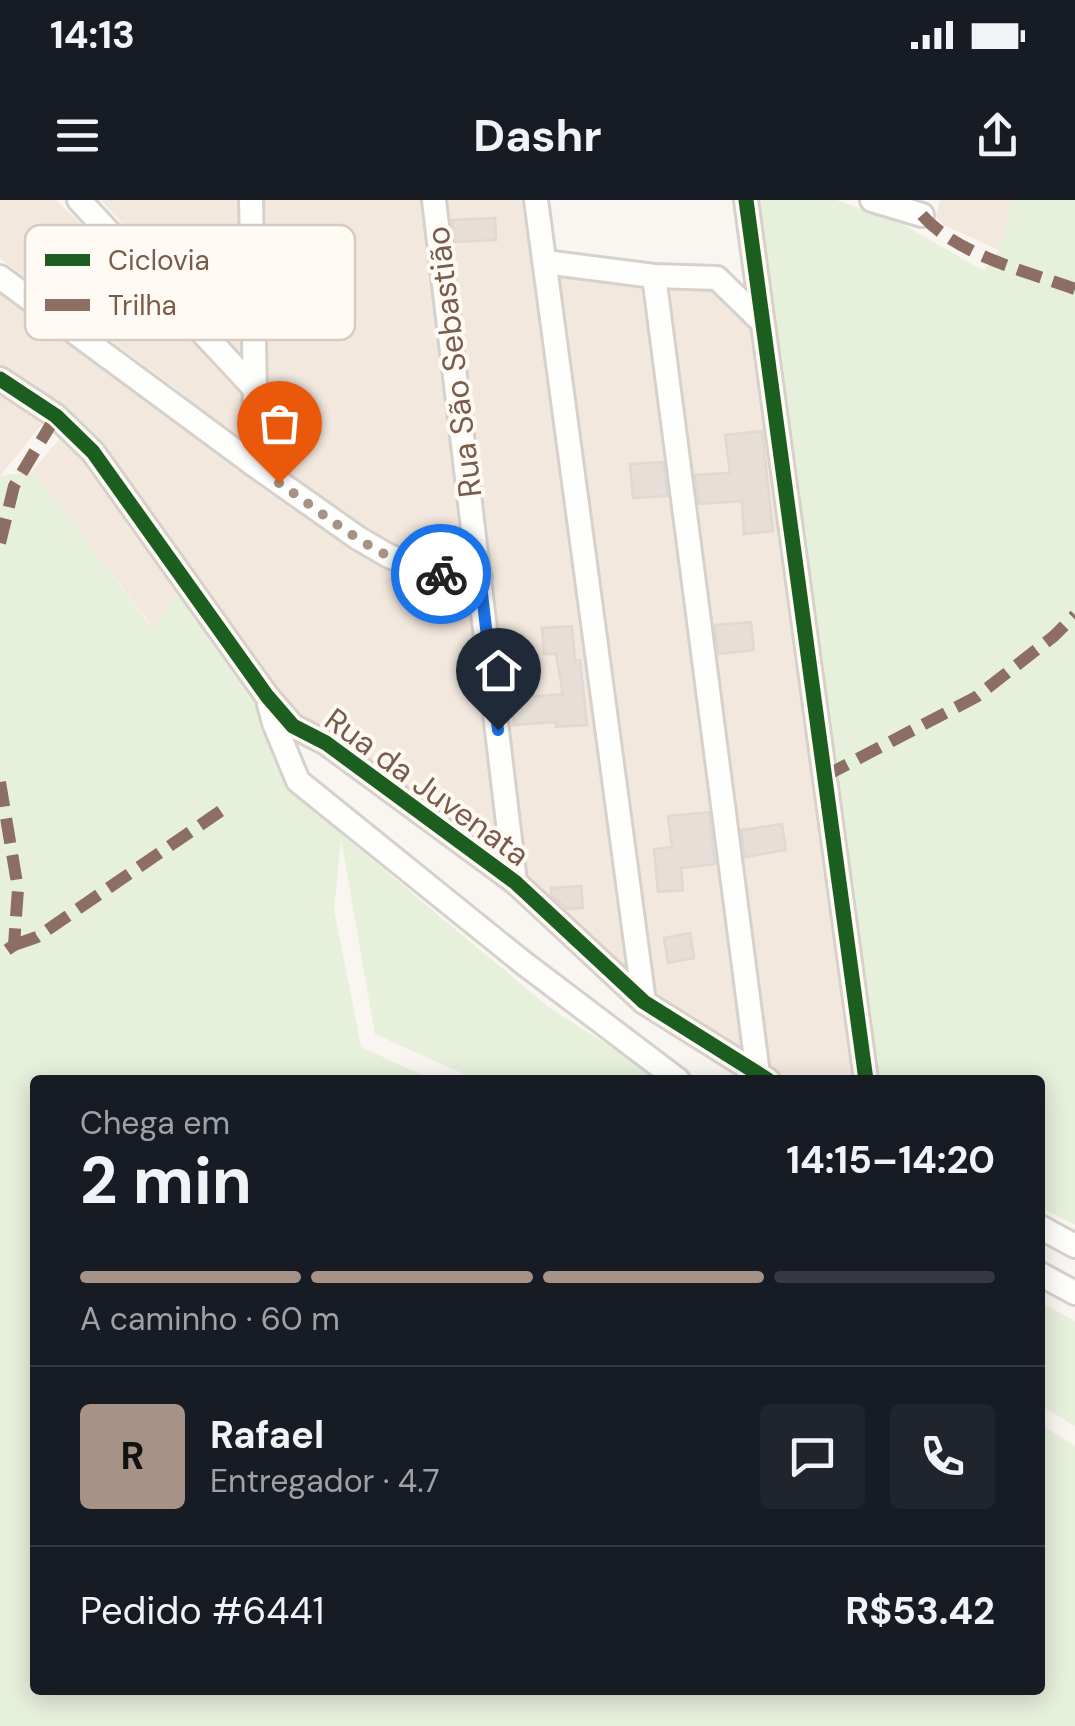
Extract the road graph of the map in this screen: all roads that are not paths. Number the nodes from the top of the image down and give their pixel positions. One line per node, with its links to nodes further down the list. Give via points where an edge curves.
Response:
1 (78, 200): 8 (street)
2 (251, 200): 9 (street)
3 (434, 200): 21 (street, Rua São Sebastião)
4 (536, 200): 10 (street)
5 (746, 200): 14 (street)
6 (872, 200): 7 (street)
7 (923, 205)
8 (101, 225)
9 (252, 225)
10 (545, 262): 11 (street); 24 (street)
11 (654, 276): 14 (street, via 716,278); 27 (street)
12 (0, 278): 13 (street)
13 (25, 296)
14 (762, 322): 28 (street)
15 (84, 340): 20 (street)
16 (209, 340): 19 (street)
17 (254, 340): 19 (street)
18 (0, 379): 22 (street, Rua da Juvenata, via 56,416 93,452)
19 (255, 389): 20 (street)
20 (253, 464): 21 (street, via 387,555 424,572)
21 (480, 577): 23 (street, Rua São Sebastião)
22 (267, 696): 23 (street, Rua da Juvenata, via 293,726 326,743); 25 (street, via 298,780)
23 (515, 882): 24 (street, Rua da Juvenata)
24 (644, 1002): 26 (street, Rua da Juvenata)
25 (671, 1075)
26 (760, 1075)
27 (763, 1075)
28 (865, 1075)
29 (1045, 1230): 30 (street)
30 (1075, 1246)
31 (1045, 1277): 32 (street)
32 (1075, 1294)

